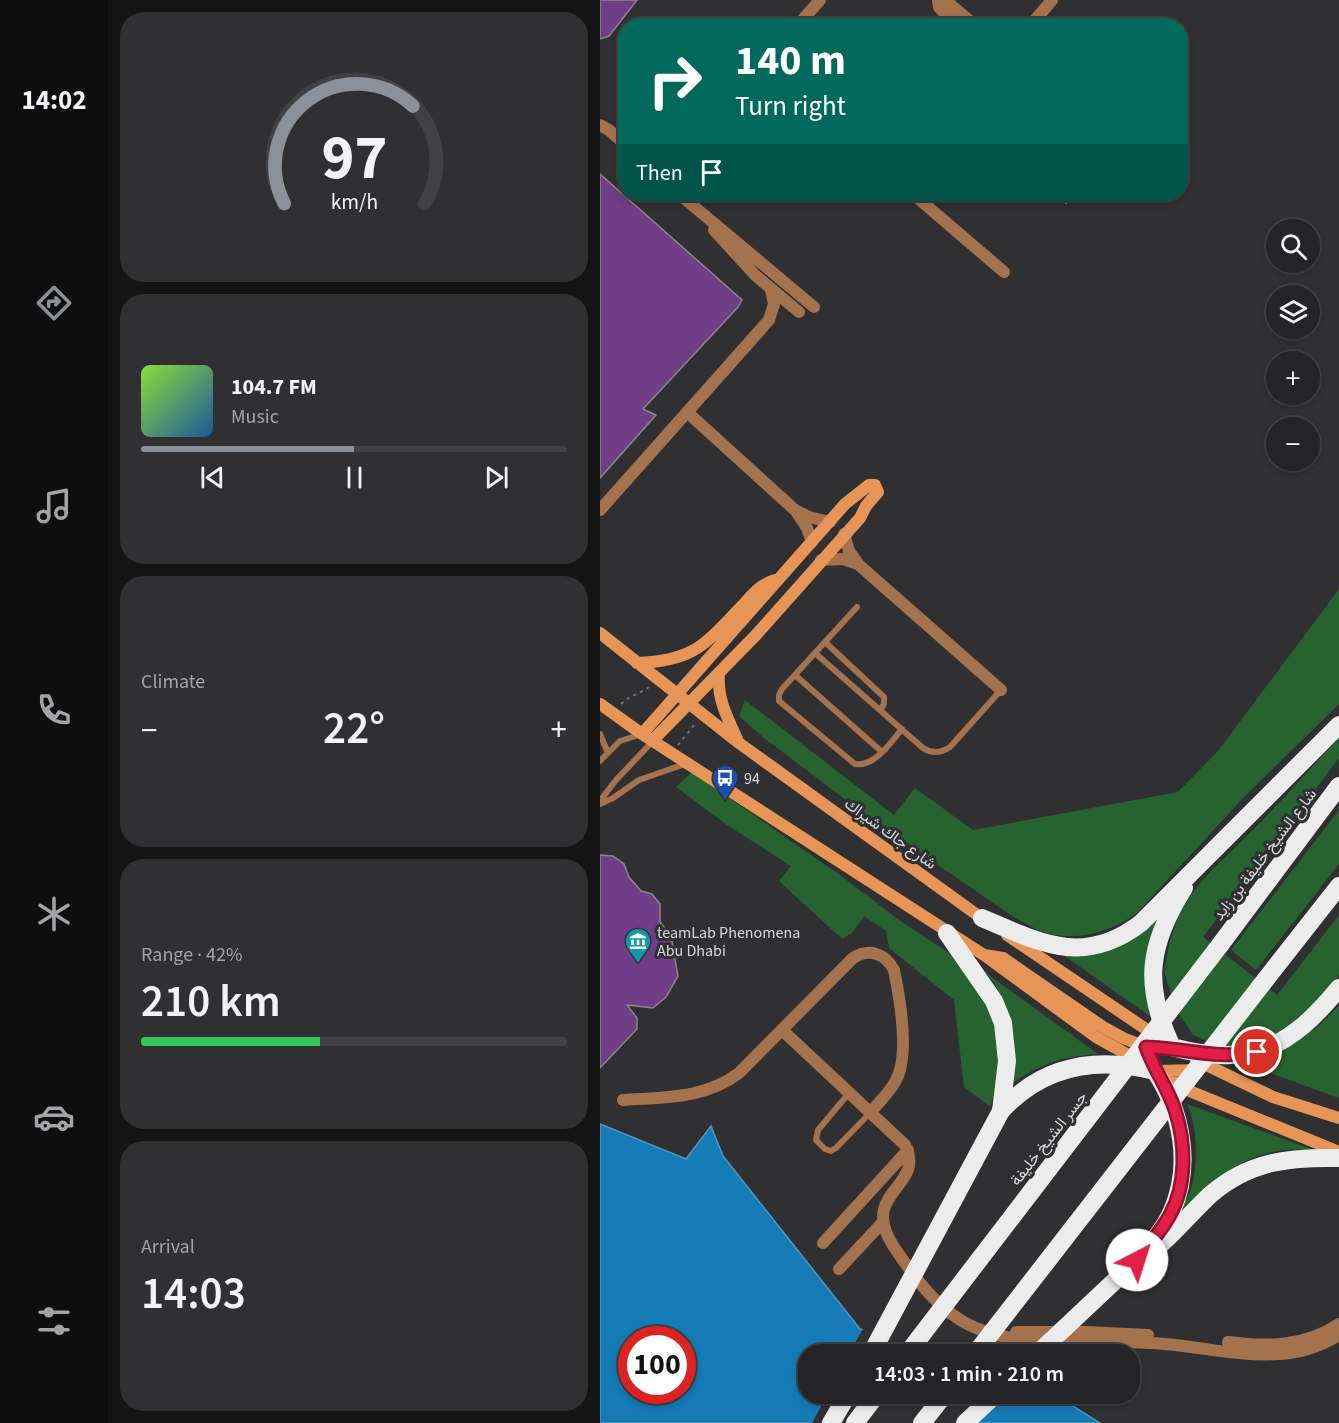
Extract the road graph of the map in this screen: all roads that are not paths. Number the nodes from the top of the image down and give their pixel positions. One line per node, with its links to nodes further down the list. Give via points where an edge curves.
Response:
1 (820, 0): 5 (street)
2 (939, 0): 6 (street, via 938,5)
3 (945, 0): 7 (street)
4 (1052, 0): 8 (street)
5 (804, 18)
6 (949, 18)
7 (966, 18)
8 (1037, 18)
9 (600, 125): 10 (street)
10 (618, 138)
11 (688, 201): 13 (street)
12 (921, 201): 14 (street)
13 (701, 212): 15 (street); 16 (street)
14 (1004, 272)
15 (771, 289): 17 (street, via 774,304); 17 (street, via 799,312)
16 (814, 307)
17 (769, 320): 18 (street)
18 (687, 412): 19 (street); 20 (street)
19 (600, 510)
20 (796, 511): 21 (street); 23 (street)
21 (830, 522): 22 (street, via 869,485 877,486 877,495); 23 (street)
22 (844, 534): 24 (street); 25 (street)
23 (812, 542): 26 (street)
24 (821, 560): 25 (street, via 843,559); 32 (street)
25 (859, 565): 34 (street)
26 (780, 579): 31 (street, via 756,590 695,651); 35 (street)
27 (857, 607): 29 (lane)
28 (600, 633): 31 (street, شارع جاك شيراك)
29 (825, 642): 30 (lane); 38 (lane, via 884,697)
30 (815, 653): 33 (lane); 38 (lane)
31 (637, 663): 35 (street, شارع جاك شيراك)
32 (719, 674): 37 (street); 43 (street, via 721,704)
33 (795, 675): 44 (lane); 44 (lane, via 780,692 783,706 851,762 868,764)
34 (1001, 690): 40 (lane, via 946,750 927,751)
35 (677, 694): 37 (street, شارع جاك شيراك); 42 (street)
36 (600, 704): 42 (street)
37 (690, 704): 42 (street); 43 (street, شارع جاك شيراك)
38 (880, 710): 40 (lane)
39 (1339, 725): 50 (highway)
40 (902, 729): 44 (lane)
41 (600, 734): 45 (lane)
42 (647, 737): 45 (lane, via 620,741); 47 (street); 49 (lane)
43 (739, 743): 52 (street, شارع جاك شيراك)
44 (882, 752)
45 (608, 753): 46 (lane)
46 (600, 761)
47 (688, 763): 49 (lane, via 631,783); 53 (street)
48 (1339, 786): 54 (highway, شارع الشيخ خليفة بن زايد)
49 (600, 803)
50 (1196, 869): 52 (highway, via 1141,923 1121,937 1098,945 1047,945); 60 (highway, via 1168,916 1152,977 1156,1007)
51 (1339, 886): 83 (highway, bridge)
52 (982, 918): 57 (street, شارع جاك شيراك)
53 (947, 933): 55 (street); 68 (highway, via 994,1001 1003,1023 1007,1061)
54 (1220, 945): 82 (highway, جسر الشيخ خليفة, bridge)
55 (984, 955): 59 (street, via 1003,958 1103,1027); 62 (street, via 1096,1037)
56 (1339, 988): 60 (highway, via 1302,1028 1257,1052 1216,1056)
57 (1135, 1021): 59 (street); 60 (street, شارع جاك شيراك)
58 (782, 1030): 64 (street); 66 (street, via 739,1073 721,1085 690,1095); 67 (street, via 853,958 870,952 887,960 895,976 903,1057 894,1084)
59 (1146, 1047): 60 (street); 62 (street)
60 (1172, 1047): 61 (street); 63 (street, شارع جاك شيراك)
61 (1182, 1069): 62 (street); 63 (street); 65 (street)
62 (1155, 1071): 65 (street); 68 (highway, via 1113,1064 1071,1067 1028,1087); 74 (highway, via 1175,1109 1181,1137 1182,1167)
63 (1219, 1071): 69 (street, شارع جاك شيراك, via 1274,1097)
64 (850, 1092): 67 (street); 67 (lane, via 818,1130 816,1140 821,1146 831,1151 836,1148)
65 (1192, 1092): 71 (street)
66 (623, 1100)
67 (871, 1112): 70 (street)
68 (1001, 1112): 81 (highway, bridge)
69 (1339, 1118)
70 (908, 1150): 73 (street); 75 (street, via 908,1169 888,1199)
71 (1339, 1152)
72 (1339, 1158): 74 (highway, via 1293,1158 1251,1169)
73 (862, 1200): 75 (street); 76 (street)
74 (1174, 1220): 84 (highway, bridge, via 1158,1246 1137,1260)
75 (882, 1221): 77 (street); 79 (street, via 893,1246 927,1293 951,1314)
76 (823, 1243)
77 (839, 1269)
78 (1339, 1324): 79 (street, via 1304,1340 1272,1346 1159,1335)
79 (981, 1330): 80 (street, via 1035,1341 1153,1343 1268,1354 1309,1348)
80 (1339, 1335)
81 (876, 1344)
82 (914, 1344)
83 (983, 1344)
84 (1048, 1344)
85 (842, 1404): 89 (highway)
86 (869, 1404): 90 (highway)
87 (937, 1404): 91 (highway)
88 (985, 1404): 92 (highway)
89 (831, 1423)
90 (855, 1423)
91 (922, 1423)
92 (965, 1423)

